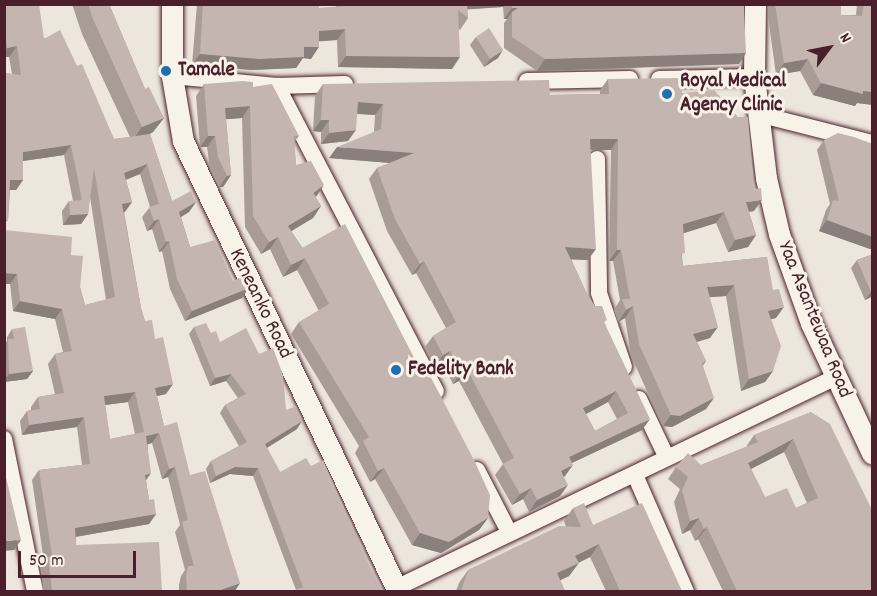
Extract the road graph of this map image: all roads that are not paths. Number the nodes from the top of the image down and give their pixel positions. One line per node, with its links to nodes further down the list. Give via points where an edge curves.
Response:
1 (172, 4): 3 (street, Keneanko Road)
2 (755, 4): 4 (street, Yaa Asantewaa Road)
3 (171, 76): 7 (street); 19 (street, Keneanko Road, via 183,141 197,176)
4 (754, 77): 5 (street); 8 (street, Yaa Asantewaa Road)
5 (504, 82)
6 (361, 84): 7 (street)
7 (277, 86): 12 (street)
8 (758, 114): 9 (street); 11 (street, Yaa Asantewaa Road, via 779,234)
9 (873, 143)
10 (597, 159): 16 (street, via 599,293 616,349)
11 (835, 378): 14 (street, Yaa Asantewaa Road); 16 (street)
12 (443, 405)
13 (4, 439): 20 (street)
14 (873, 453)
15 (471, 458): 18 (street)
16 (667, 458): 17 (street)
17 (635, 475): 18 (street); 21 (street)
18 (509, 532): 19 (street)
19 (397, 590)
20 (34, 591)
21 (686, 591)

